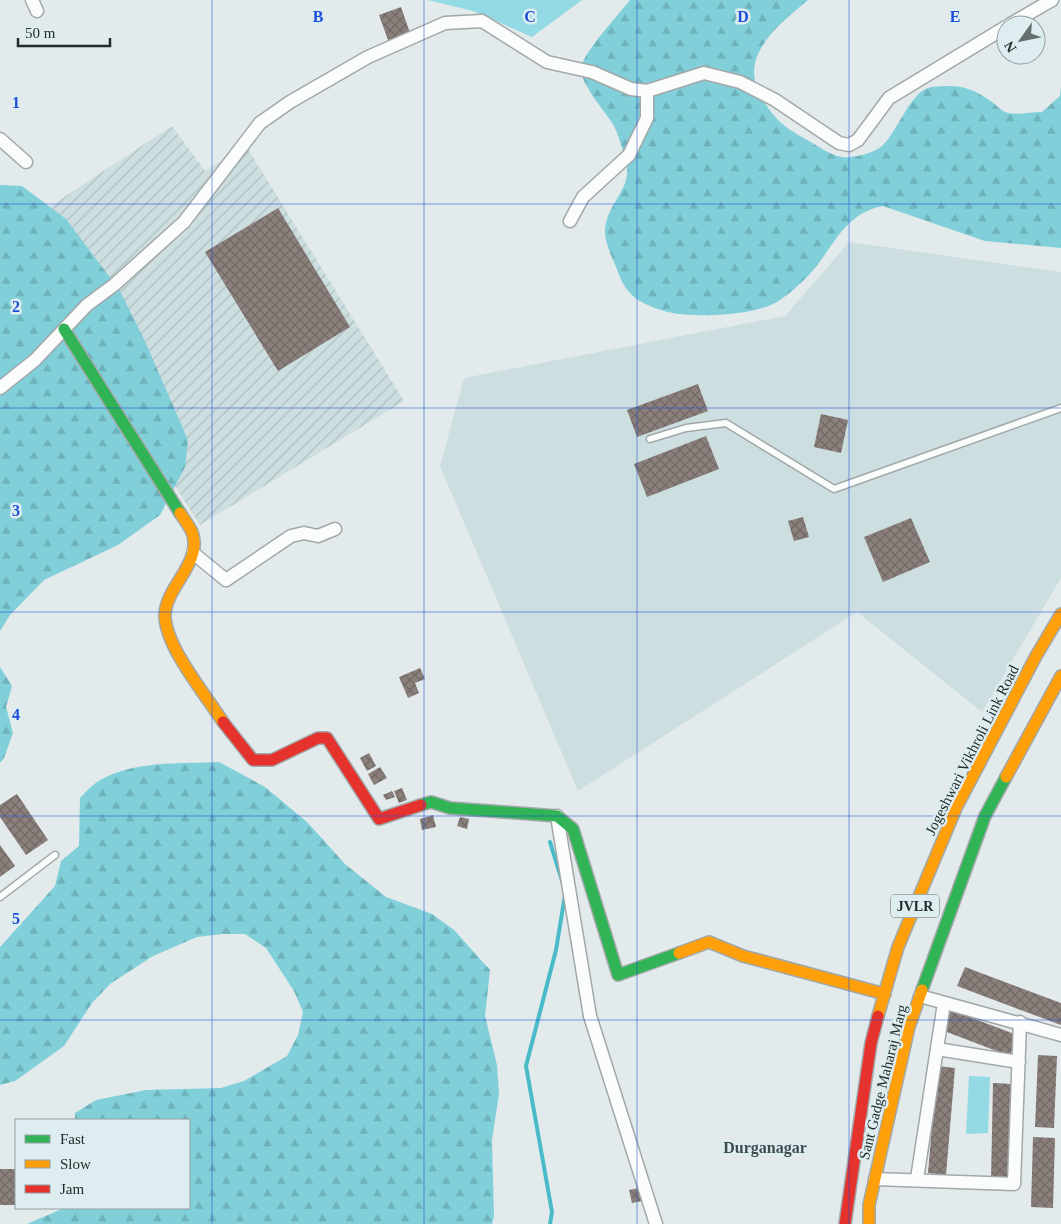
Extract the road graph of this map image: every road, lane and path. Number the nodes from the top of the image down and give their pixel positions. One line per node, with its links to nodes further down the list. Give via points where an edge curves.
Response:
1 (1052, 0): 2 (street)
2 (1027, 15)
3 (996, 33): 4 (street, via 888,98 858,140 849,145 839,144 775,100 722,76 704,73)
4 (647, 91): 7 (street, via 647,118 629,155 583,197); 8 (street, via 592,72 547,62 482,21 445,23 368,57 260,123 184,222)
5 (0, 139): 6 (street)
6 (26, 162)
7 (570, 220)
8 (64, 329): 9 (street, via 35,360); 13 (street, via 192,532)
9 (0, 388)
10 (1061, 408): 11 (lane, via 834,489 726,423 686,428)
11 (650, 439)
12 (335, 529): 13 (street, via 318,536 304,533 291,536 226,580)
13 (193, 553): 16 (street, via 166,604 169,639 226,727 253,760 272,760 318,738 327,738 379,819 431,802 450,808)
14 (1061, 614): 19 (street, Jogeshwari Vikhroli Link Road / JVLR, via 956,808 898,947)
15 (1061, 676): 20 (street, Sant Gadge Maharaj Marg / JVLR, via 984,816)
16 (557, 816): 19 (street, via 573,829 618,975 709,942 743,956); 28 (street, via 590,1016)
17 (55, 855): 18 (lane)
18 (0, 897)
19 (885, 994): 29 (street, Jogeshwari Vikhroli Link Road / JVLR, via 871,1043)
20 (920, 996): 21 (street); 26 (street, Sant Gadge Maharaj Marg / JVLR, via 909,1027)
21 (944, 1003): 22 (street); 24 (street)
22 (1020, 1022): 23 (street); 25 (street)
23 (1061, 1035)
24 (937, 1049): 25 (street); 27 (street)
25 (1019, 1062): 27 (street, via 1014,1184)
26 (875, 1179): 27 (street); 30 (street, Sant Gadge Maharaj Marg / JVLR, via 869,1205)
27 (917, 1179)
28 (656, 1224)
29 (845, 1224)
30 (869, 1224)

